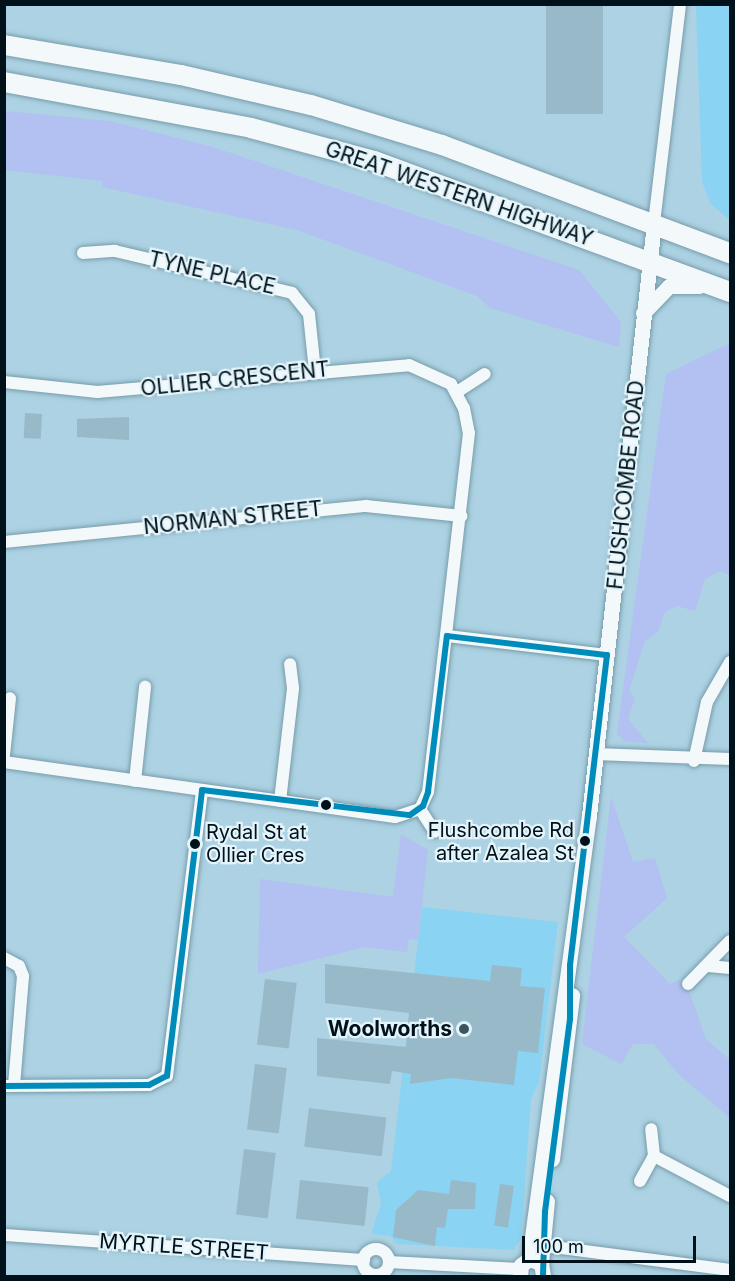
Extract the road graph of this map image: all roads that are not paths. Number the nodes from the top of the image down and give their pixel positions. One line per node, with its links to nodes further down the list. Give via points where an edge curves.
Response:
1 (680, 4): 4 (street, FLUSHCOMBE ROAD)
2 (4, 45): 4 (highway, GREAT WESTERN HIGHWAY, via 182,75 311,105 442,145)
3 (4, 82): 7 (highway, GREAT WESTERN HIGHWAY, via 251,128 374,161)
4 (654, 224): 6 (highway, GREAT WESTERN HIGHWAY); 7 (street, FLUSHCOMBE ROAD)
5 (83, 253): 10 (street, TYNE PLACE, via 115,251 292,292 309,314)
6 (730, 253)
7 (649, 261): 8 (highway, GREAT WESTERN HIGHWAY); 9 (street, FLUSHCOMBE ROAD)
8 (723, 289): 9 (street, via 669,286)
9 (644, 314): 17 (street, FLUSHCOMBE ROAD)
10 (315, 371): 12 (street, OLLIER CRESCENT, via 97,392); 13 (street, OLLIER CRESCENT, via 409,365 445,379)
11 (485, 375): 13 (street)
12 (4, 382)
13 (457, 392): 14 (street, via 469,433)
14 (461, 516): 15 (street, NORMAN STREET, via 366,506); 16 (street)
15 (4, 542)
16 (447, 636): 17 (street); 30 (street, via 428,792)
17 (607, 655): 22 (street, FLUSHCOMBE ROAD)
18 (730, 662): 25 (street, via 707,702)
19 (290, 664): 29 (street, via 293,688)
20 (145, 687): 27 (street)
21 (10, 698): 23 (street)
22 (595, 754): 25 (street); 34 (street, FLUSHCOMBE ROAD)
23 (4, 755)
24 (730, 759): 25 (street)
25 (694, 761)
26 (4, 762): 27 (street)
27 (135, 781): 28 (street)
28 (202, 790): 29 (street); 38 (street, via 166,1083)
29 (280, 801): 30 (street, via 395,817)
30 (420, 809): 31 (street)
31 (435, 832)
32 (730, 940): 35 (street)
33 (4, 958): 38 (street, via 23,963)
34 (570, 965): 44 (street, FLUSHCOMBE ROAD, via 570,1019 545,1212); 47 (street, FLUSHCOMBE ROAD)
35 (708, 966): 36 (street); 37 (street)
36 (730, 969)
37 (688, 984)
38 (9, 1086)
39 (651, 1129): 40 (street)
40 (654, 1156): 41 (street); 42 (street)
41 (640, 1181)
42 (730, 1196)
43 (4, 1235): 45 (street, MYRTLE STREET)
44 (546, 1246): 47 (street, FLUSHCOMBE ROAD); 48 (street)
45 (364, 1260): 46 (street, MYRTLE STREET, via 377,1249); 49 (street)
46 (389, 1262): 47 (street); 49 (street, via 385,1271)
47 (530, 1269)
48 (730, 1270)
49 (374, 1275)

